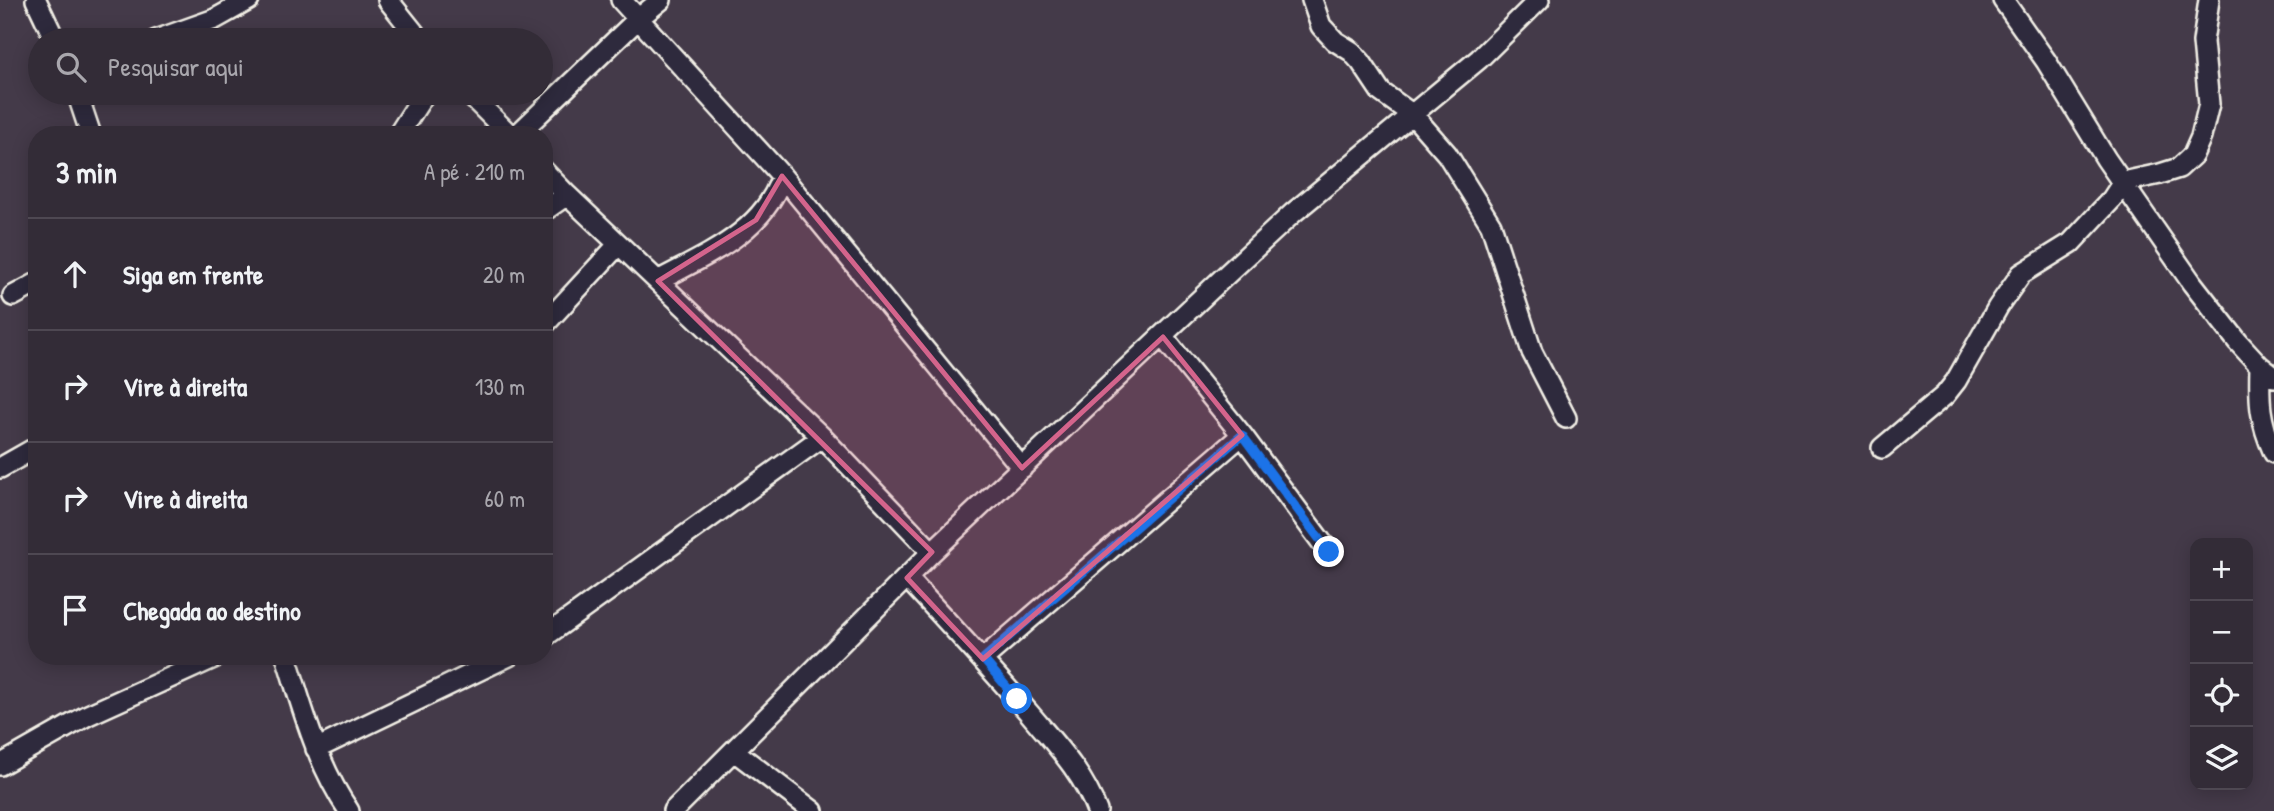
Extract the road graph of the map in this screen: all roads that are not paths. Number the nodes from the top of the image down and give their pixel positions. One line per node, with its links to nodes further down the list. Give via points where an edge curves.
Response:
1 (36, 0): 11 (street)
2 (250, 0): 12 (street)
3 (388, 0): 13 (street)
4 (621, 0): 10 (street)
5 (661, 0): 10 (street)
6 (1312, 0): 19 (street, via 1321,26 1352,51 1381,92)
7 (1539, 0): 19 (street)
8 (2003, 0): 26 (street)
9 (2208, 0): 26 (street, via 2203,41 2209,104 2193,155 2179,168)
10 (639, 18): 14 (street); 24 (street)
11 (49, 28)
12 (190, 28)
13 (410, 28)
14 (553, 100)
15 (81, 105): 20 (street)
16 (417, 105): 21 (street)
17 (480, 105): 22 (street)
18 (548, 105): 23 (street)
19 (1413, 115): 34 (street, via 1293,213); 36 (street, via 1447,154 1491,225 1532,352)
20 (88, 126)
21 (404, 126)
22 (501, 126)
23 (526, 126)
24 (782, 176): 30 (street, via 776,194 756,220 731,240); 43 (street)
25 (553, 181): 27 (street)
26 (2123, 182): 35 (street, via 2192,283); 39 (street, via 2071,243 2021,274 1951,388)
27 (566, 195): 28 (street); 29 (street)
28 (553, 204)
29 (618, 245): 30 (street); 33 (street)
30 (657, 281): 38 (street)
31 (28, 288): 32 (street)
32 (13, 296)
33 (553, 315)
34 (1163, 337): 37 (street); 43 (street)
35 (2267, 372): 41 (street, via 2259,398 2263,428)
36 (1566, 418)
37 (1242, 435): 45 (street); 48 (street)
38 (821, 437): 44 (street); 47 (street)
39 (1882, 448)
40 (28, 452): 42 (street)
41 (2274, 453)
42 (0, 468)
43 (1022, 468): 44 (street)
44 (932, 552): 46 (street)
45 (1329, 552)
46 (907, 578): 48 (street); 53 (street)
47 (553, 631)
48 (983, 659): 58 (street, via 1069,761 1089,788)
49 (198, 665): 54 (street, via 88,715)
50 (289, 665): 52 (street)
51 (490, 665): 52 (street)
52 (316, 749): 55 (street)
53 (734, 751): 56 (street); 57 (street)
54 (0, 765)
55 (349, 811)
56 (673, 811)
57 (813, 811)
58 (1097, 811)

